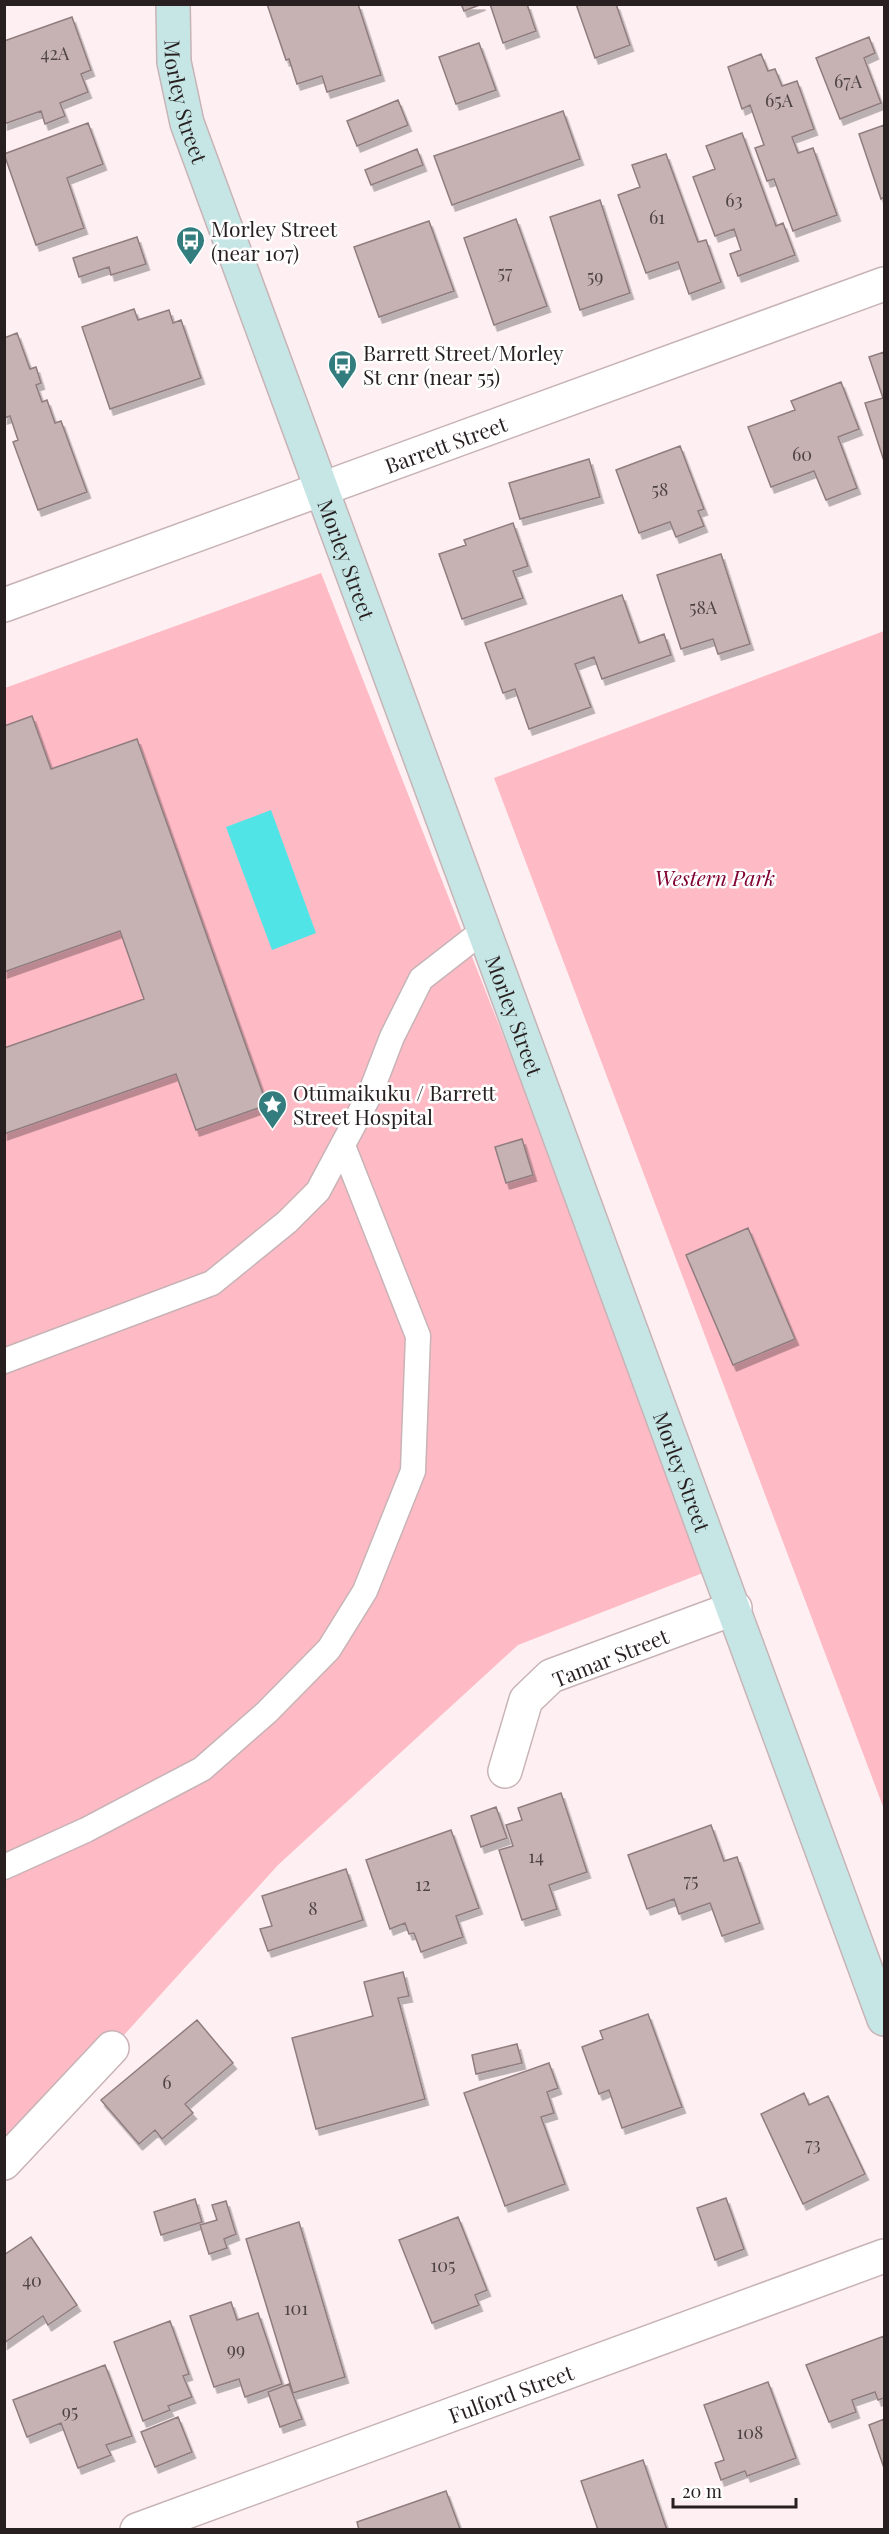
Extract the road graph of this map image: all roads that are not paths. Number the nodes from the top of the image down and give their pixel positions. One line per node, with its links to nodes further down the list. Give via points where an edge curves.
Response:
1 (173, 4): 3 (main road, Morley Street, via 174,62 187,123)
2 (885, 284): 3 (street, Barrett Street)
3 (322, 490): 4 (street, Barrett Street); 5 (main road, Morley Street)
4 (4, 605)
5 (484, 930): 6 (lane, via 421,979); 8 (main road, Morley Street)
6 (343, 1146): 7 (lane, via 318,1191 287,1222 212,1282); 10 (lane, via 418,1336 413,1471 365,1591 329,1649 267,1712 202,1769 86,1830)
7 (4, 1361)
8 (735, 1608): 9 (street, Tamar Street, via 551,1676 526,1700); 11 (main road, Morley Street)
9 (505, 1771)
10 (4, 1867)
11 (885, 2019)
12 (112, 2048): 13 (street)
13 (4, 2163)
14 (885, 2256): 15 (street, Fulford Street)
15 (137, 2529)

